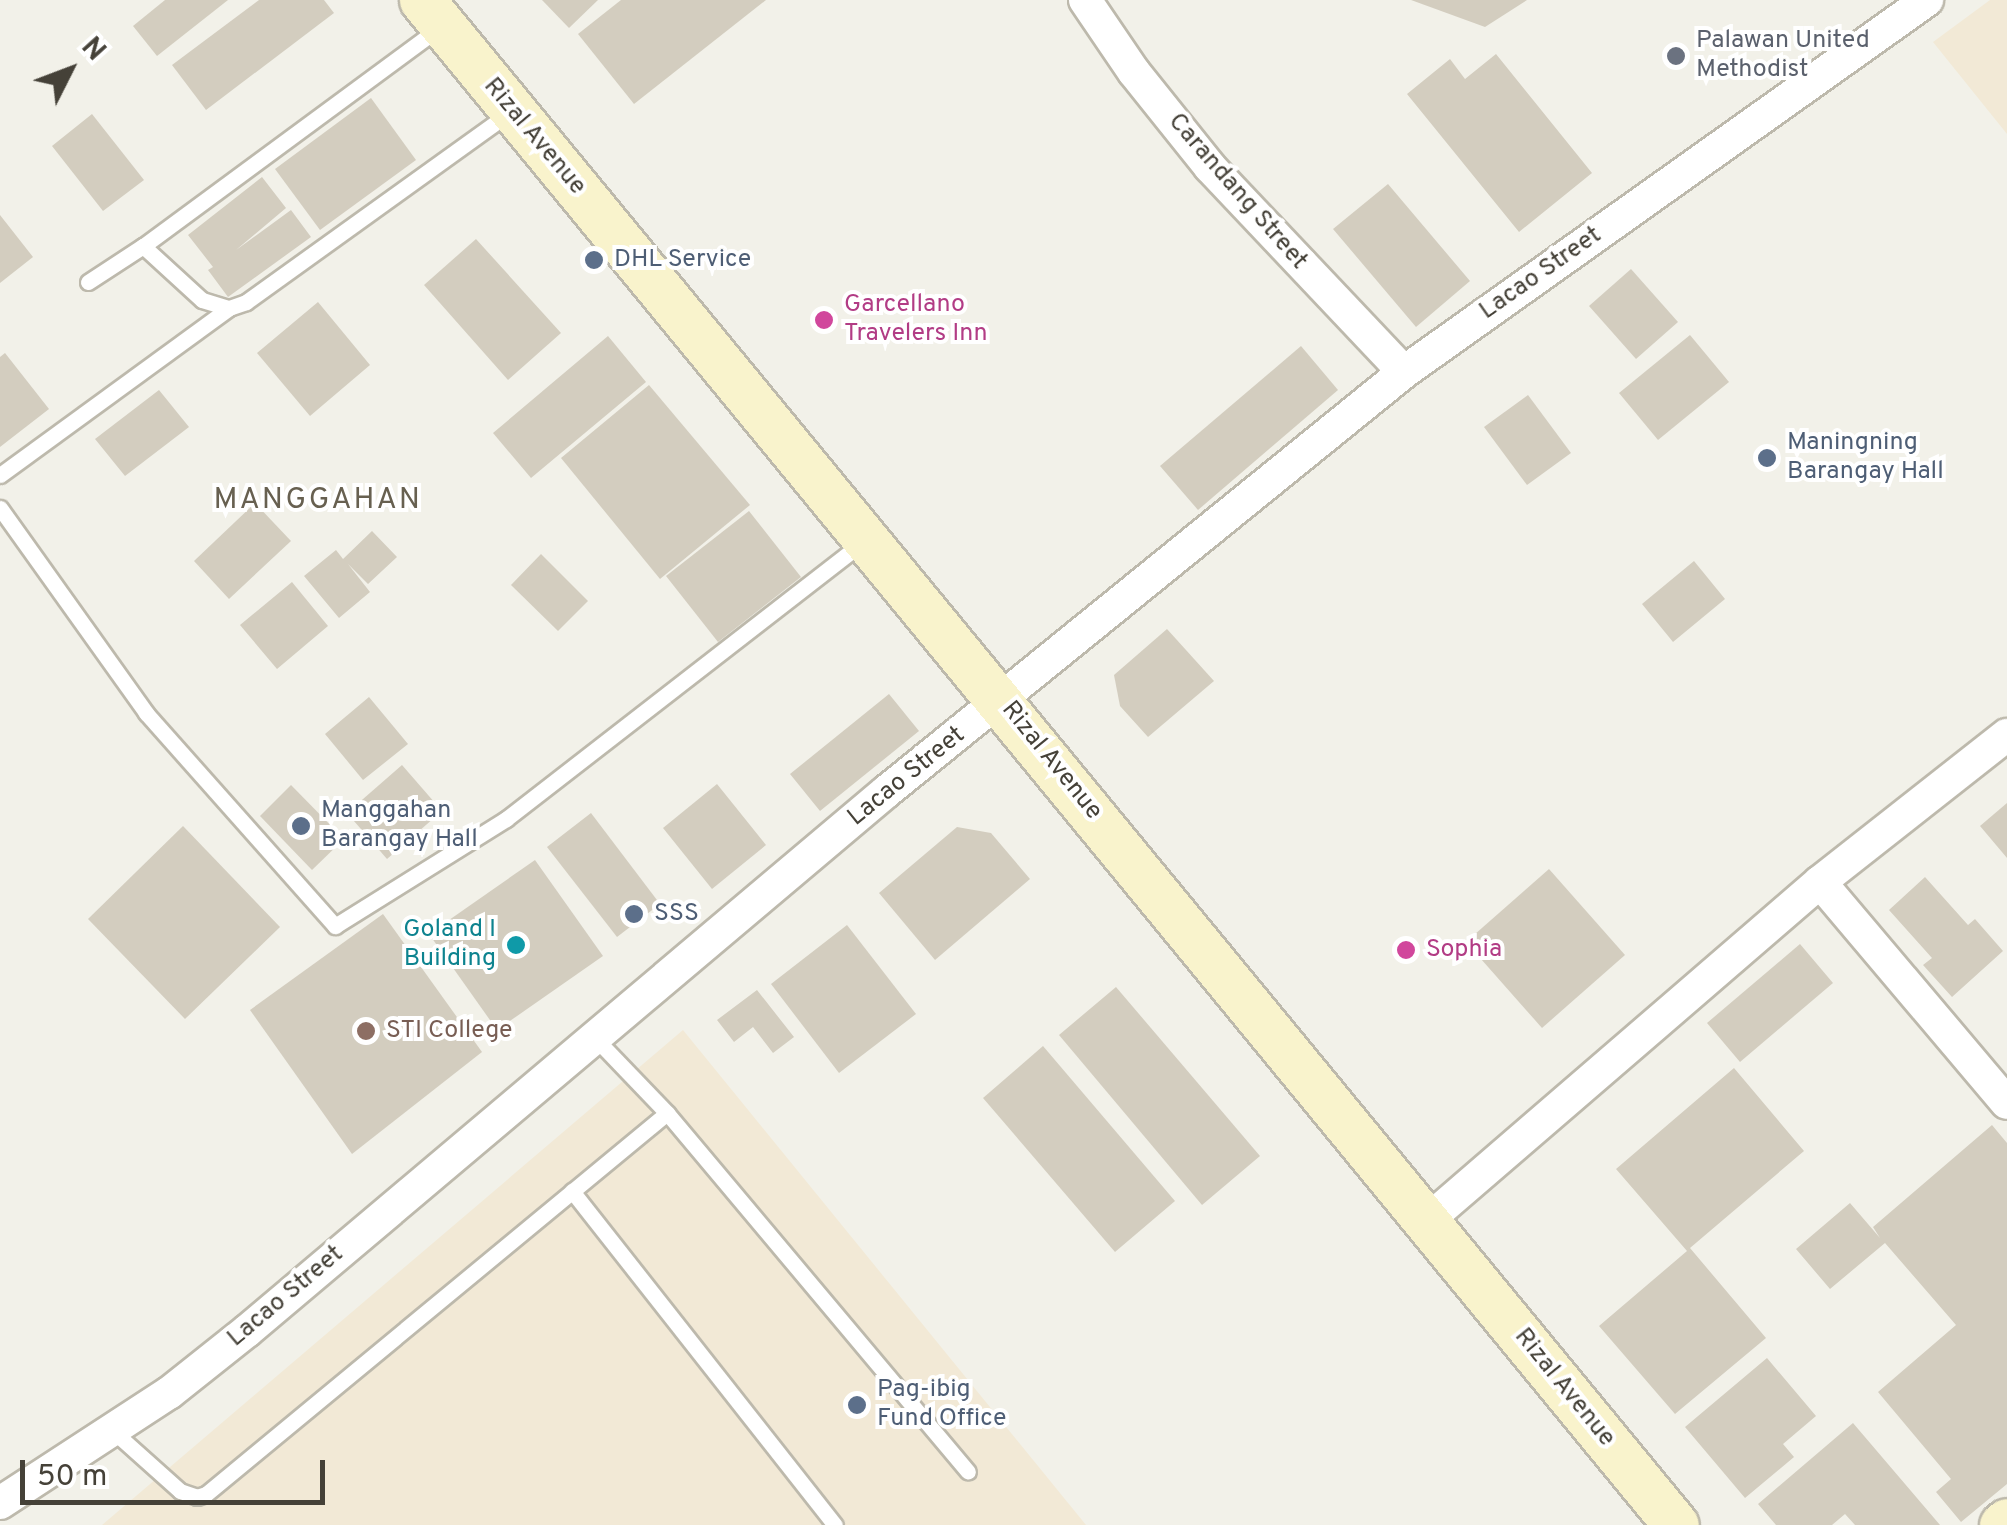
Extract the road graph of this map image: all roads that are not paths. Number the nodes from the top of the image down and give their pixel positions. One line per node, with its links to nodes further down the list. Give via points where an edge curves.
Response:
1 (1085, 0): 8 (street, Carandang Street, via 1210,166)
2 (1926, 0): 8 (street, Lacao Street)
3 (432, 13): 4 (main road, Rizal Avenue); 5 (lane)
4 (512, 112): 7 (lane, via 269,288); 11 (main road, Rizal Avenue)
5 (143, 246): 6 (lane); 7 (lane, via 188,290)
6 (88, 282)
7 (228, 308): 9 (lane)
8 (1404, 372): 12 (street, Lacao Street)
9 (0, 475)
10 (0, 508): 11 (lane, via 146,713 335,926 506,819)
11 (867, 539): 12 (main road, Rizal Avenue)
12 (1002, 701): 15 (street, Lacao Street); 19 (main road, Rizal Avenue)
13 (2007, 735): 14 (street)
14 (1820, 882): 16 (street); 19 (street)
15 (596, 1039): 17 (lane); 20 (street, Lacao Street, via 247,1330)
16 (2007, 1103)
17 (668, 1113): 18 (lane); 21 (lane)
18 (572, 1191): 20 (lane, via 206,1494 180,1492); 23 (lane)
19 (1428, 1220): 24 (main road, Rizal Avenue)
20 (113, 1430): 22 (street, Lacao Street)
21 (968, 1472)
22 (0, 1503)
23 (835, 1525)
24 (1676, 1525)

